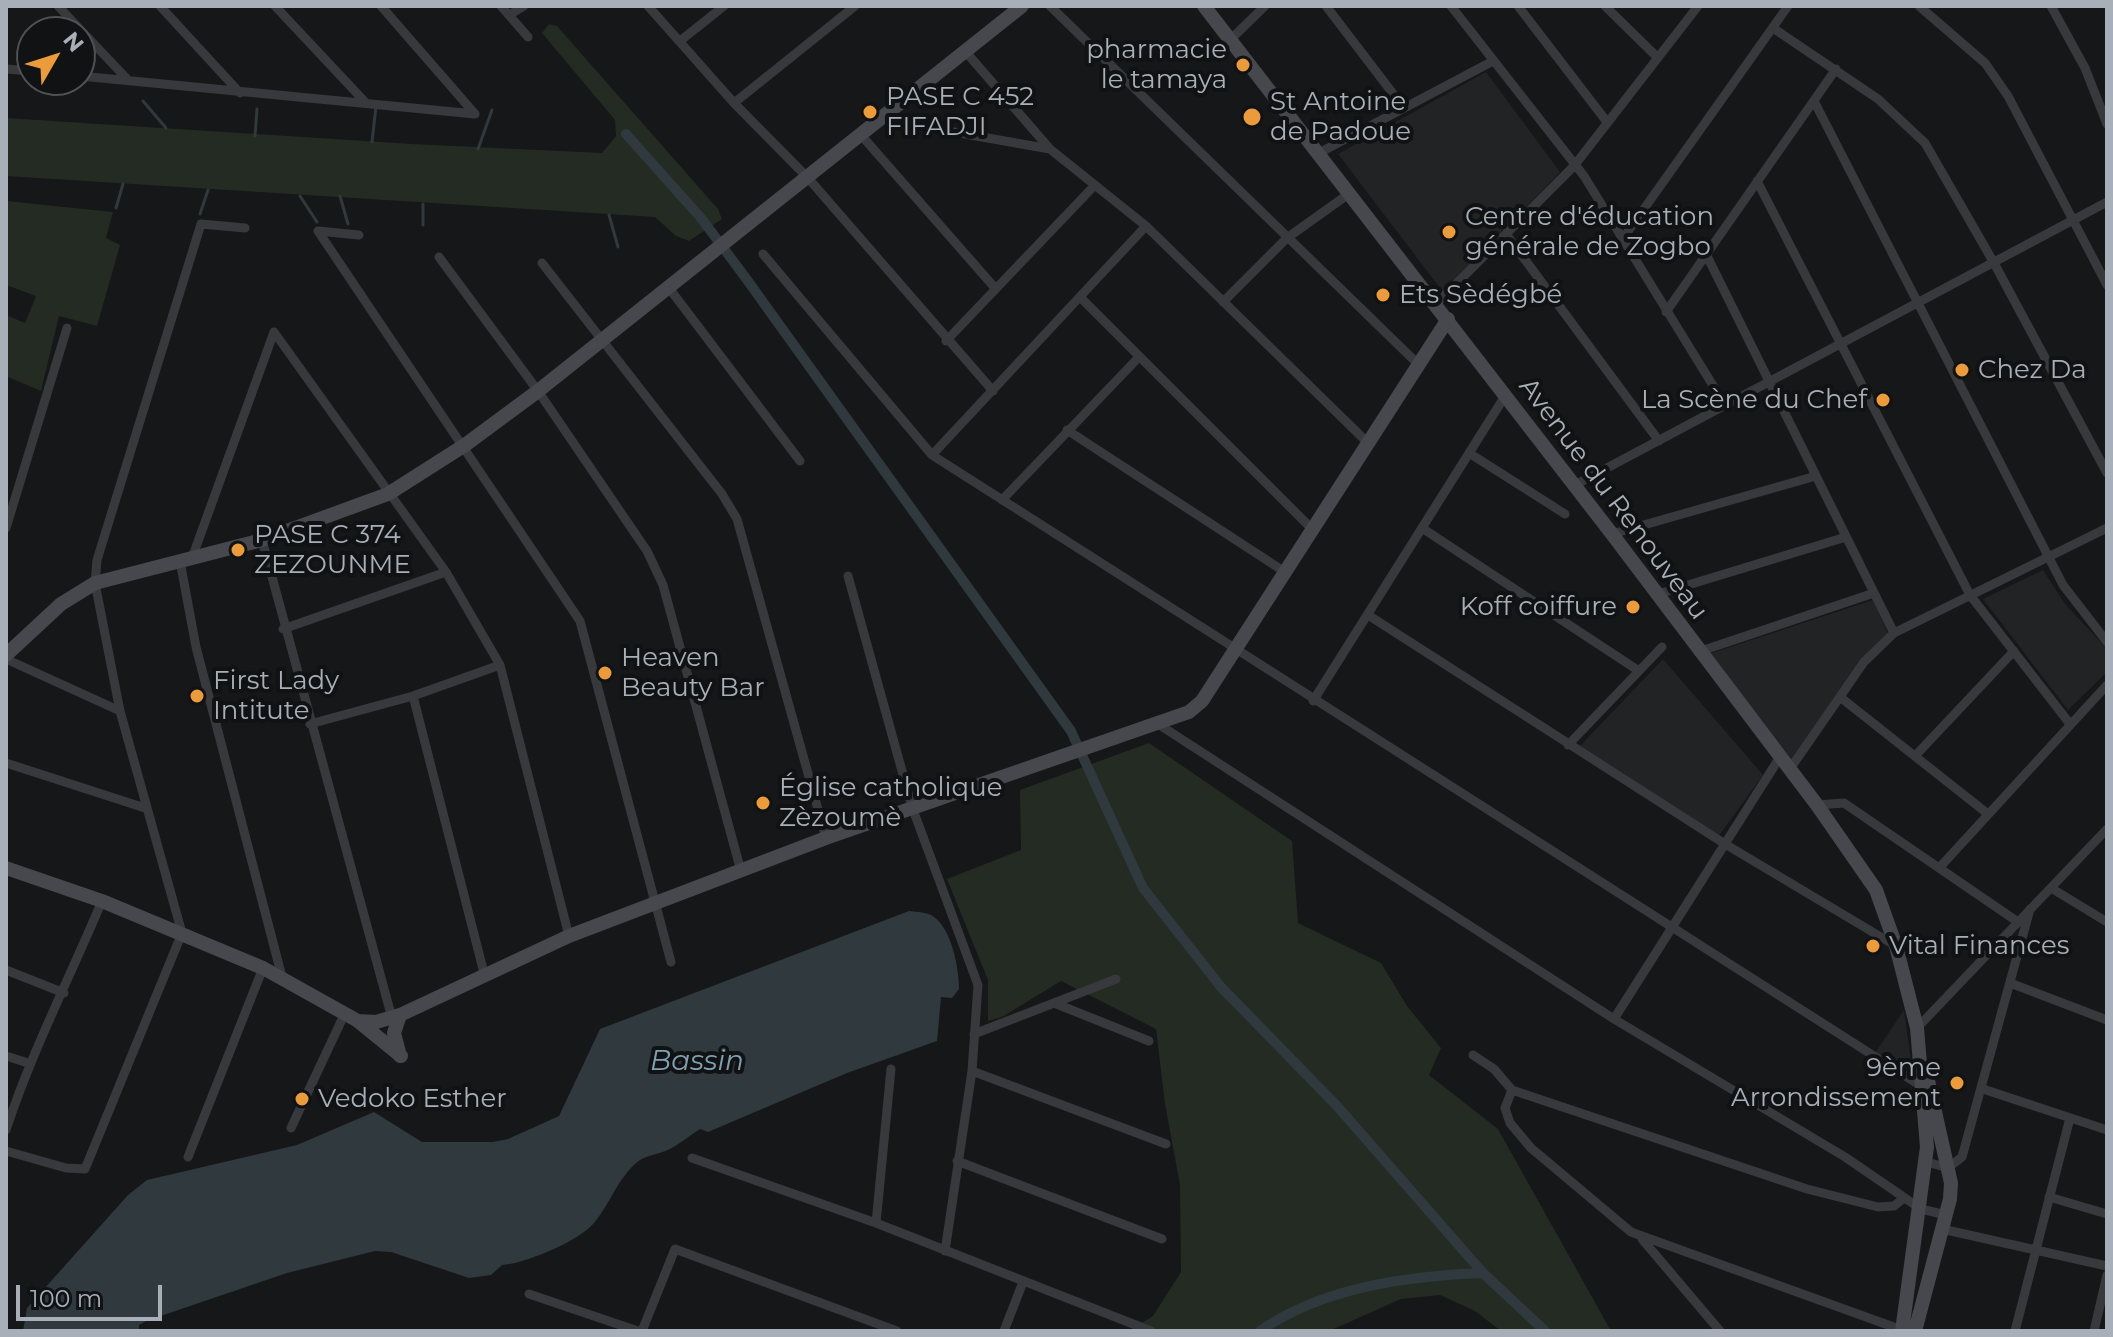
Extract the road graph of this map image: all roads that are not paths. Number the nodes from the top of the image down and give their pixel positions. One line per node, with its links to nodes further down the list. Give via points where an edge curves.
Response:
1 (58, 6): 34 (street)
2 (160, 6): 35 (street)
3 (275, 6): 37 (street)
4 (381, 6): 37 (street, via 475,114)
5 (501, 6): 23 (street)
6 (524, 6): 23 (street)
7 (648, 6): 28 (street)
8 (724, 6): 28 (street)
9 (855, 6): 38 (street)
10 (1022, 6): 29 (street)
11 (1050, 6): 58 (street)
12 (1204, 6): 27 (street, Avenue du Renouveau)
13 (1265, 6): 27 (street)
14 (1326, 6): 39 (street)
15 (1451, 6): 31 (street)
16 (1518, 6): 41 (street)
17 (1605, 6): 30 (street)
18 (1681, 6): 24 (street)
19 (1698, 6): 24 (street)
20 (1788, 6): 25 (street)
21 (1919, 6): 52 (street, via 1992,74 2028,131)
22 (2051, 6): 42 (street, via 2085,68)
23 (509, 15): 26 (street)
24 (1685, 21): 30 (street)
25 (1773, 28): 32 (street); 57 (street)
26 (528, 37)
27 (1230, 40): 45 (street, Avenue du Renouveau)
28 (680, 41): 38 (street)
29 (965, 51): 40 (street); 44 (street)
30 (1657, 57): 41 (street)
31 (1493, 61): 39 (street); 46 (street)
32 (1836, 69): 36 (street); 63 (street, via 1925,143)
33 (96, 77): 34 (street)
34 (128, 80): 35 (street)
35 (240, 93): 37 (street)
36 (1814, 101): 48 (street); 69 (street)
37 (366, 103)
38 (734, 103): 47 (street)
39 (1404, 108): 45 (street)
40 (880, 119): 43 (street); 44 (street)
41 (1607, 122): 46 (street)
42 (2107, 124)
43 (861, 135): 47 (street); 66 (street)
44 (1050, 149): 49 (street)
45 (1319, 153): 50 (street, Avenue du Renouveau)
46 (1574, 166): 55 (street); 57 (street)
47 (808, 178): 65 (street); 75 (street)
48 (1757, 181): 60 (street); 76 (street)
49 (1094, 186): 53 (street); 66 (street)
50 (1350, 193): 58 (street); 70 (street, Avenue du Renouveau)
51 (2107, 202): 52 (street)
52 (2071, 221): 63 (street); 64 (street)
53 (1146, 226): 67 (street); 68 (street)
54 (245, 228): 109 (street, via 201,224 97,560)
55 (1506, 234): 70 (street); 85 (street)
56 (359, 235): 87 (street, via 318,231)
57 (1624, 237): 71 (street)
58 (1287, 238): 68 (street); 78 (street)
59 (763, 254): 89 (street)
60 (1706, 254): 71 (street); 79 (street)
61 (439, 257): 80 (street)
62 (542, 263): 74 (street)
63 (1994, 263): 69 (street); 91 (street)
64 (2107, 285)
65 (669, 288): 74 (street); 90 (street)
66 (995, 288): 75 (street)
67 (1081, 298): 77 (street); 81 (street)
68 (1223, 302): 86 (street)
69 (1918, 303): 76 (street); 104 (street)
70 (1435, 305): 72 (street, Avenue du Renouveau)
71 (1666, 312): 83 (street)
72 (1448, 319): 78 (street); 82 (street, Avenue du Renouveau)
73 (67, 328): 97 (street)
74 (603, 339): 80 (street); 142 (street, via 737,519)
75 (946, 341): 81 (street)
76 (1841, 344): 79 (street); 112 (street)
77 (1139, 357): 84 (street); 100 (street)
78 (1419, 365): 86 (street)
79 (1771, 381): 83 (street); 92 (street)
80 (538, 391): 87 (street); 146 (street, via 647,551 663,585)
81 (993, 391): 89 (street)
82 (1505, 396): 88 (street); 93 (street, Avenue du Renouveau)
83 (1725, 405): 85 (street)
84 (1067, 430): 95 (street); 107 (street)
85 (1659, 441): 93 (street)
86 (1369, 444): 100 (street)
87 (465, 445): 94 (street); 149 (street, via 580,621)
88 (1469, 453): 96 (street); 98 (street)
89 (932, 455): 95 (street)
90 (800, 461)
91 (2107, 473)
92 (1816, 476): 101 (street); 102 (street)
93 (1575, 485): 101 (street, Avenue du Renouveau)
94 (388, 494): 103 (street); 105 (street, via 274,332); 106 (street)
95 (1002, 500): 118 (street)
96 (1565, 514)
97 (6, 528)
98 (1422, 528): 113 (street); 123 (street)
99 (2107, 528): 104 (street)
100 (1313, 530): 107 (street)
101 (1612, 534): 111 (street, Avenue du Renouveau)
102 (1846, 537): 110 (street); 111 (street)
103 (262, 540): 105 (street); 114 (street)
104 (2048, 555): 112 (street); 116 (street, via 2080,611)
105 (186, 560): 109 (street); 161 (street, via 196,647)
106 (446, 572): 114 (street); 122 (street)
107 (1285, 572): 118 (street)
108 (848, 576): 138 (street)
109 (95, 583): 121 (street, via 61,604); 128 (street)
110 (1874, 593): 115 (street); 120 (street)
111 (1655, 595): 120 (street, Avenue du Renouveau)
112 (1970, 595): 115 (street); 119 (street)
113 (1368, 615): 127 (street); 132 (street)
114 (283, 629): 129 (street)
115 (1894, 633): 126 (street, via 1864,662)
116 (2107, 642)
117 (1662, 647): 123 (street)
118 (1235, 651): 127 (street); 130 (street, via 1202,701)
119 (2014, 651): 131 (street); 133 (street)
120 (1698, 652): 134 (street, Avenue du Renouveau)
121 (6, 657): 128 (street)
122 (500, 665): 125 (street); 155 (street)
123 (1639, 671): 132 (street)
124 (2107, 685): 131 (street)
125 (413, 696): 129 (street); 160 (street)
126 (1840, 697): 133 (street); 136 (street)
127 (1313, 701): 153 (street)
128 (120, 711): 139 (street)
129 (310, 724): 166 (street)
130 (1158, 724): 138 (street); 168 (street)
131 (2070, 724): 140 (street)
132 (1568, 745): 143 (street)
133 (1915, 756): 140 (street)
134 (1780, 757): 136 (street, Avenue du Renouveau); 143 (street)
135 (6, 763): 139 (street)
136 (1790, 769): 137 (street, Avenue du Renouveau)
137 (1817, 805): 144 (street, via 1844,803); 156 (street, Avenue du Renouveau, via 1876,890)
138 (912, 807): 142 (street); 171 (street, via 978,985)
139 (145, 808): 154 (street)
140 (1988, 814): 144 (street)
141 (2107, 829): 147 (street)
142 (826, 838): 146 (street)
143 (1725, 844): 153 (street); 156 (street)
144 (1940, 867): 151 (street)
145 (6, 868): 148 (street)
146 (741, 871): 149 (street)
147 (2051, 888): 150 (street); 152 (street)
148 (102, 901): 154 (street); 164 (street)
149 (653, 904): 155 (street); 157 (street)
150 (2030, 909): 151 (street); 163 (street)
151 (2018, 922): 170 (street)
152 (2107, 922)
153 (1672, 927): 168 (street); 179 (street)
154 (182, 933): 158 (street); 187 (street, via 85,1169)
155 (569, 936): 160 (street)
156 (1896, 946): 170 (street, Avenue du Renouveau)
157 (671, 962)
158 (263, 968): 161 (street); 188 (street)
159 (6, 970): 164 (street)
160 (484, 973): 166 (street)
161 (282, 977): 167 (street)
162 (1116, 979): 165 (street)
163 (2010, 983): 169 (street); 180 (street)
164 (64, 993): 176 (street)
165 (1054, 1003): 171 (street); 172 (street)
166 (396, 1016): 167 (street); 167 (street, via 394,1033 401,1056)
167 (351, 1017): 183 (street)
168 (1614, 1019): 194 (street)
169 (2107, 1020)
170 (1917, 1028): 173 (street, Avenue du Renouveau)
171 (974, 1034): 178 (street)
172 (1149, 1041)
173 (1920, 1053): 179 (street, Avenue du Renouveau); 192 (street, Avenue du Renouveau)
174 (1473, 1055): 181 (street)
175 (6, 1056): 176 (street)
176 (28, 1063): 184 (street)
177 (891, 1069): 198 (street)
178 (972, 1071): 186 (street); 190 (street)
179 (1921, 1086): 191 (street, Avenue du Renouveau)
180 (1983, 1089): 182 (street); 192 (street, via 1962,1157)
181 (1512, 1090): 194 (street, via 1807,1189 1878,1207 1894,1206); 199 (street, via 1505,1108 1531,1148)
182 (2070, 1118): 185 (street); 193 (street)
183 (291, 1128)
184 (6, 1130)
185 (2107, 1130)
186 (1166, 1144)
187 (6, 1151)
188 (188, 1157)
189 (692, 1158): 198 (street)
190 (957, 1161): 200 (street); 202 (street)
191 (1927, 1162): 192 (street); 195 (street, Avenue du Renouveau)
192 (1948, 1168): 197 (street, Avenue du Renouveau)
193 (2049, 1197): 196 (street); 201 (street)
194 (1904, 1198): 195 (street)
195 (1921, 1209): 197 (street); 212 (street, Avenue du Renouveau)
196 (2107, 1214)
197 (1944, 1222): 201 (street); 212 (street, Avenue du Renouveau)
198 (876, 1223): 202 (street)
199 (1640, 1237): 211 (street); 212 (street)
200 (1162, 1239)
201 (2034, 1248): 203 (street); 213 (street)
202 (945, 1251): 205 (street)
203 (2107, 1266)
204 (2107, 1275): 214 (street)
205 (1023, 1282): 209 (street); 210 (street)
206 (529, 1294): 207 (street)
207 (640, 1331): 208 (street, via 675,1249)
208 (897, 1331)
209 (1004, 1331)
210 (1151, 1331)
211 (1720, 1331)
212 (1906, 1331)
213 (2015, 1331)
214 (2094, 1331)

